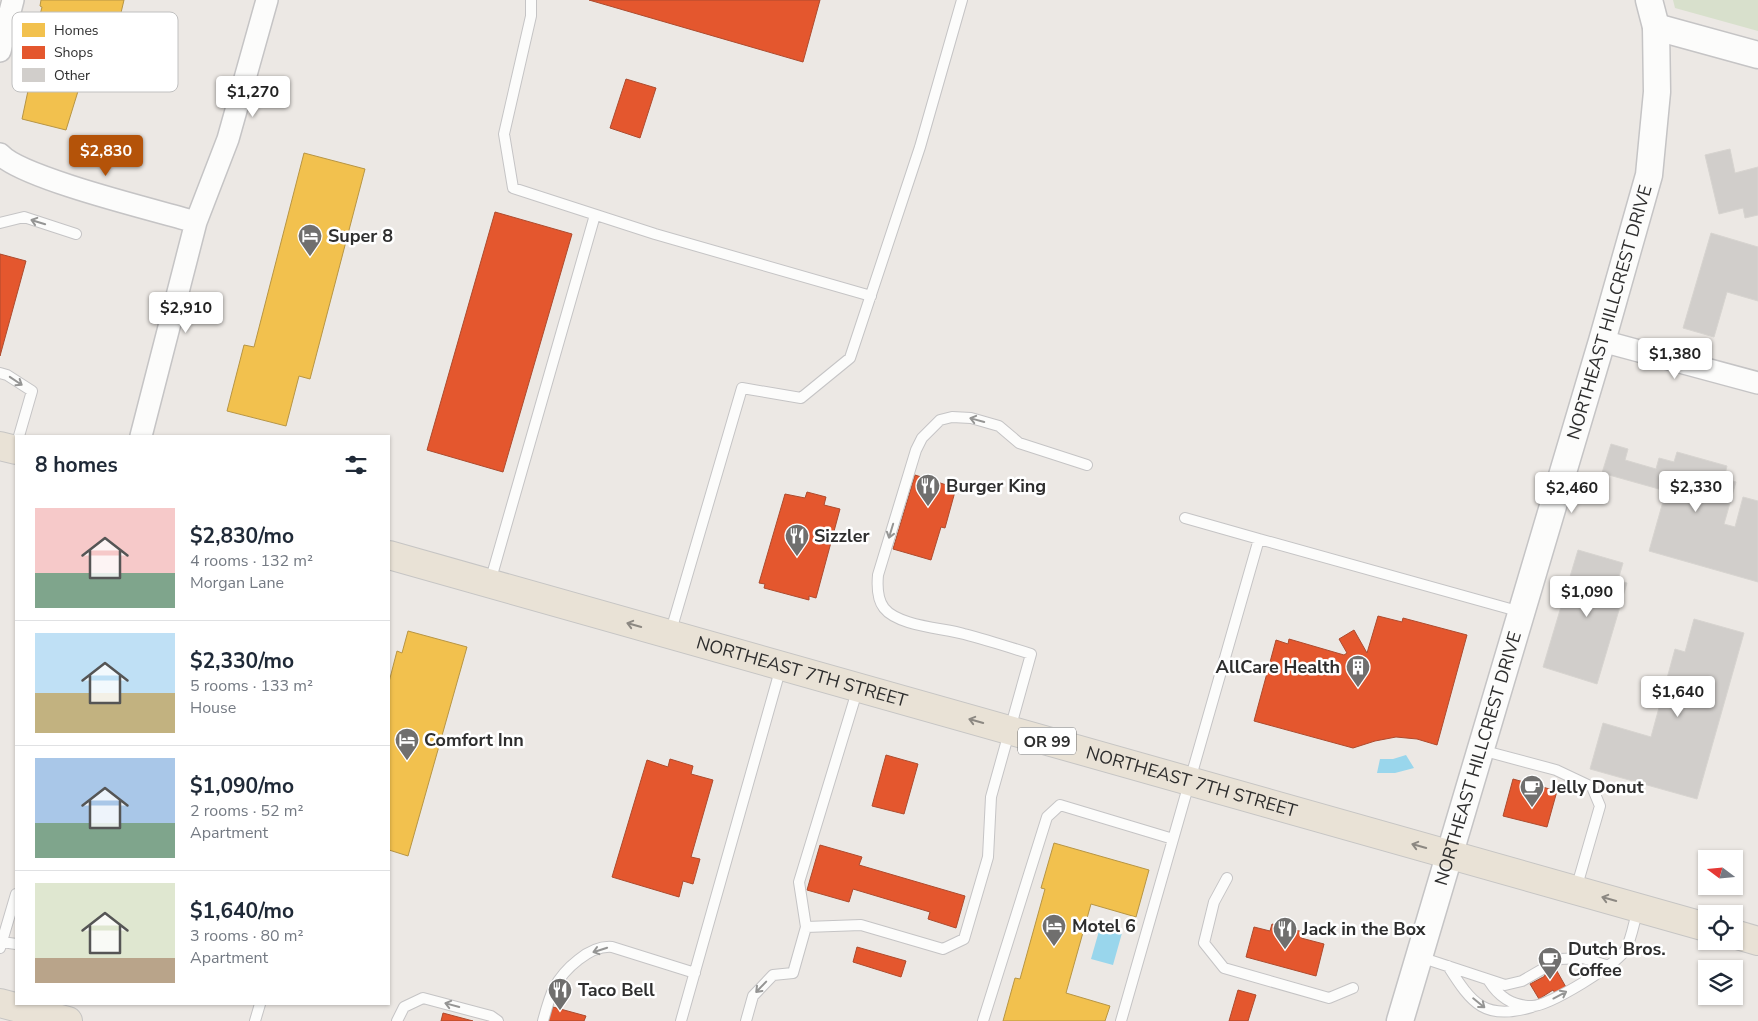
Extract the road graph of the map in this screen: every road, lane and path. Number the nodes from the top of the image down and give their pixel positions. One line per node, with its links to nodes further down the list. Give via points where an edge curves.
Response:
1 (13, 0): 7 (street)
2 (266, 0): 11 (street, via 228,139)
3 (531, 0): 10 (lane, via 531,16 504,134 513,188)
4 (962, 0): 14 (lane, via 920,147)
5 (1649, 0): 6 (street, NORTHEAST HILLCREST DRIVE)
6 (1656, 27): 8 (street); 15 (street, NORTHEAST HILLCREST DRIVE, via 1657,92 1649,175)
7 (0, 51)
8 (1758, 55)
9 (0, 154): 11 (street, via 22,169 47,178)
10 (595, 215): 14 (lane); 24 (lane)
11 (196, 222): 19 (street)
12 (0, 223): 13 (lane, one-way to 12, via 24,217)
13 (76, 234)
14 (871, 296): 26 (lane, via 850,358 801,398 742,388)
15 (1602, 341): 17 (street); 25 (street, NORTHEAST HILLCREST DRIVE)
16 (0, 373): 18 (lane, one-way to 18, via 32,391)
17 (1758, 383)
18 (17, 435)
19 (141, 435)
20 (1087, 465): 29 (lane, one-way to 29, via 1019,443 999,426 971,418 940,420 930,428 916,450 878,574 877,592 884,608 892,615 1031,654)
21 (1185, 518): 22 (lane)
22 (1259, 540): 25 (lane); 31 (lane)
23 (390, 555): 24 (highway, NORTHEAST 7TH STREET / OR 99)
24 (489, 584): 26 (highway, NORTHEAST 7TH STREET / OR 99, one-way to 24)
25 (1522, 612): 30 (street, NORTHEAST HILLCREST DRIVE)
26 (670, 635): 27 (highway, NORTHEAST 7TH STREET / OR 99)
27 (782, 666): 28 (highway, NORTHEAST 7TH STREET / OR 99); 47 (lane)
28 (858, 688): 29 (highway, NORTHEAST 7TH STREET / OR 99, one-way to 28); 39 (lane, via 799,882)
29 (1011, 731): 31 (highway, NORTHEAST 7TH STREET / OR 99); 39 (lane, via 991,796 988,857 964,939 943,949 861,924)
30 (1481, 750): 33 (street, NORTHEAST HILLCREST DRIVE); 35 (lane, via 1556,770 1592,787 1600,806)
31 (1190, 781): 32 (lane); 33 (highway, NORTHEAST 7TH STREET / OR 99, one-way to 31)
32 (1173, 839): 60 (lane, via 1060,805 1047,817); 61 (lane)
33 (1449, 854): 35 (highway, NORTHEAST 7TH STREET / OR 99); 44 (street, NORTHEAST HILLCREST DRIVE)
34 (1227, 878): 49 (lane, via 1214,902 1204,943 1224,968 1329,998)
35 (1575, 890): 37 (highway, NORTHEAST 7TH STREET / OR 99, one-way to 35)
36 (15, 897): 43 (lane)
37 (1638, 908): 38 (highway, NORTHEAST 7TH STREET / OR 99); 46 (lane, via 1625,950)
38 (1698, 925)
39 (806, 926): 59 (lane, one-way to 59, via 793,973 773,975 753,996)
40 (1743, 937): 41 (highway)
41 (1758, 941)
42 (15, 944): 43 (lane)
43 (1, 945)
44 (1419, 957): 45 (lane); 62 (street, NORTHEAST HILLCREST DRIVE)
45 (1448, 966): 48 (lane); 52 (lane, one-way to 52, via 1463,990 1493,1013 1513,1013)
46 (1610, 966): 48 (lane, via 1584,958 1560,959 1522,981 1506,985); 52 (lane, one-way to 46, via 1556,998)
47 (694, 973): 57 (lane, one-way to 57, via 608,947 587,954 560,977); 58 (lane)
48 (1489, 981): 52 (lane, via 1497,993 1510,1002)
49 (1354, 988)
50 (0, 1003): 53 (highway)
51 (260, 1005): 54 (lane)
52 (1534, 1006)
53 (57, 1014)
54 (255, 1021)
55 (397, 1021): 56 (lane, one-way to 55, via 491,1016 423,998 404,1007)
56 (498, 1021)
57 (543, 1021)
58 (681, 1021)
59 (746, 1021)
60 (983, 1021)
61 (1122, 1021)
62 (1400, 1021)

